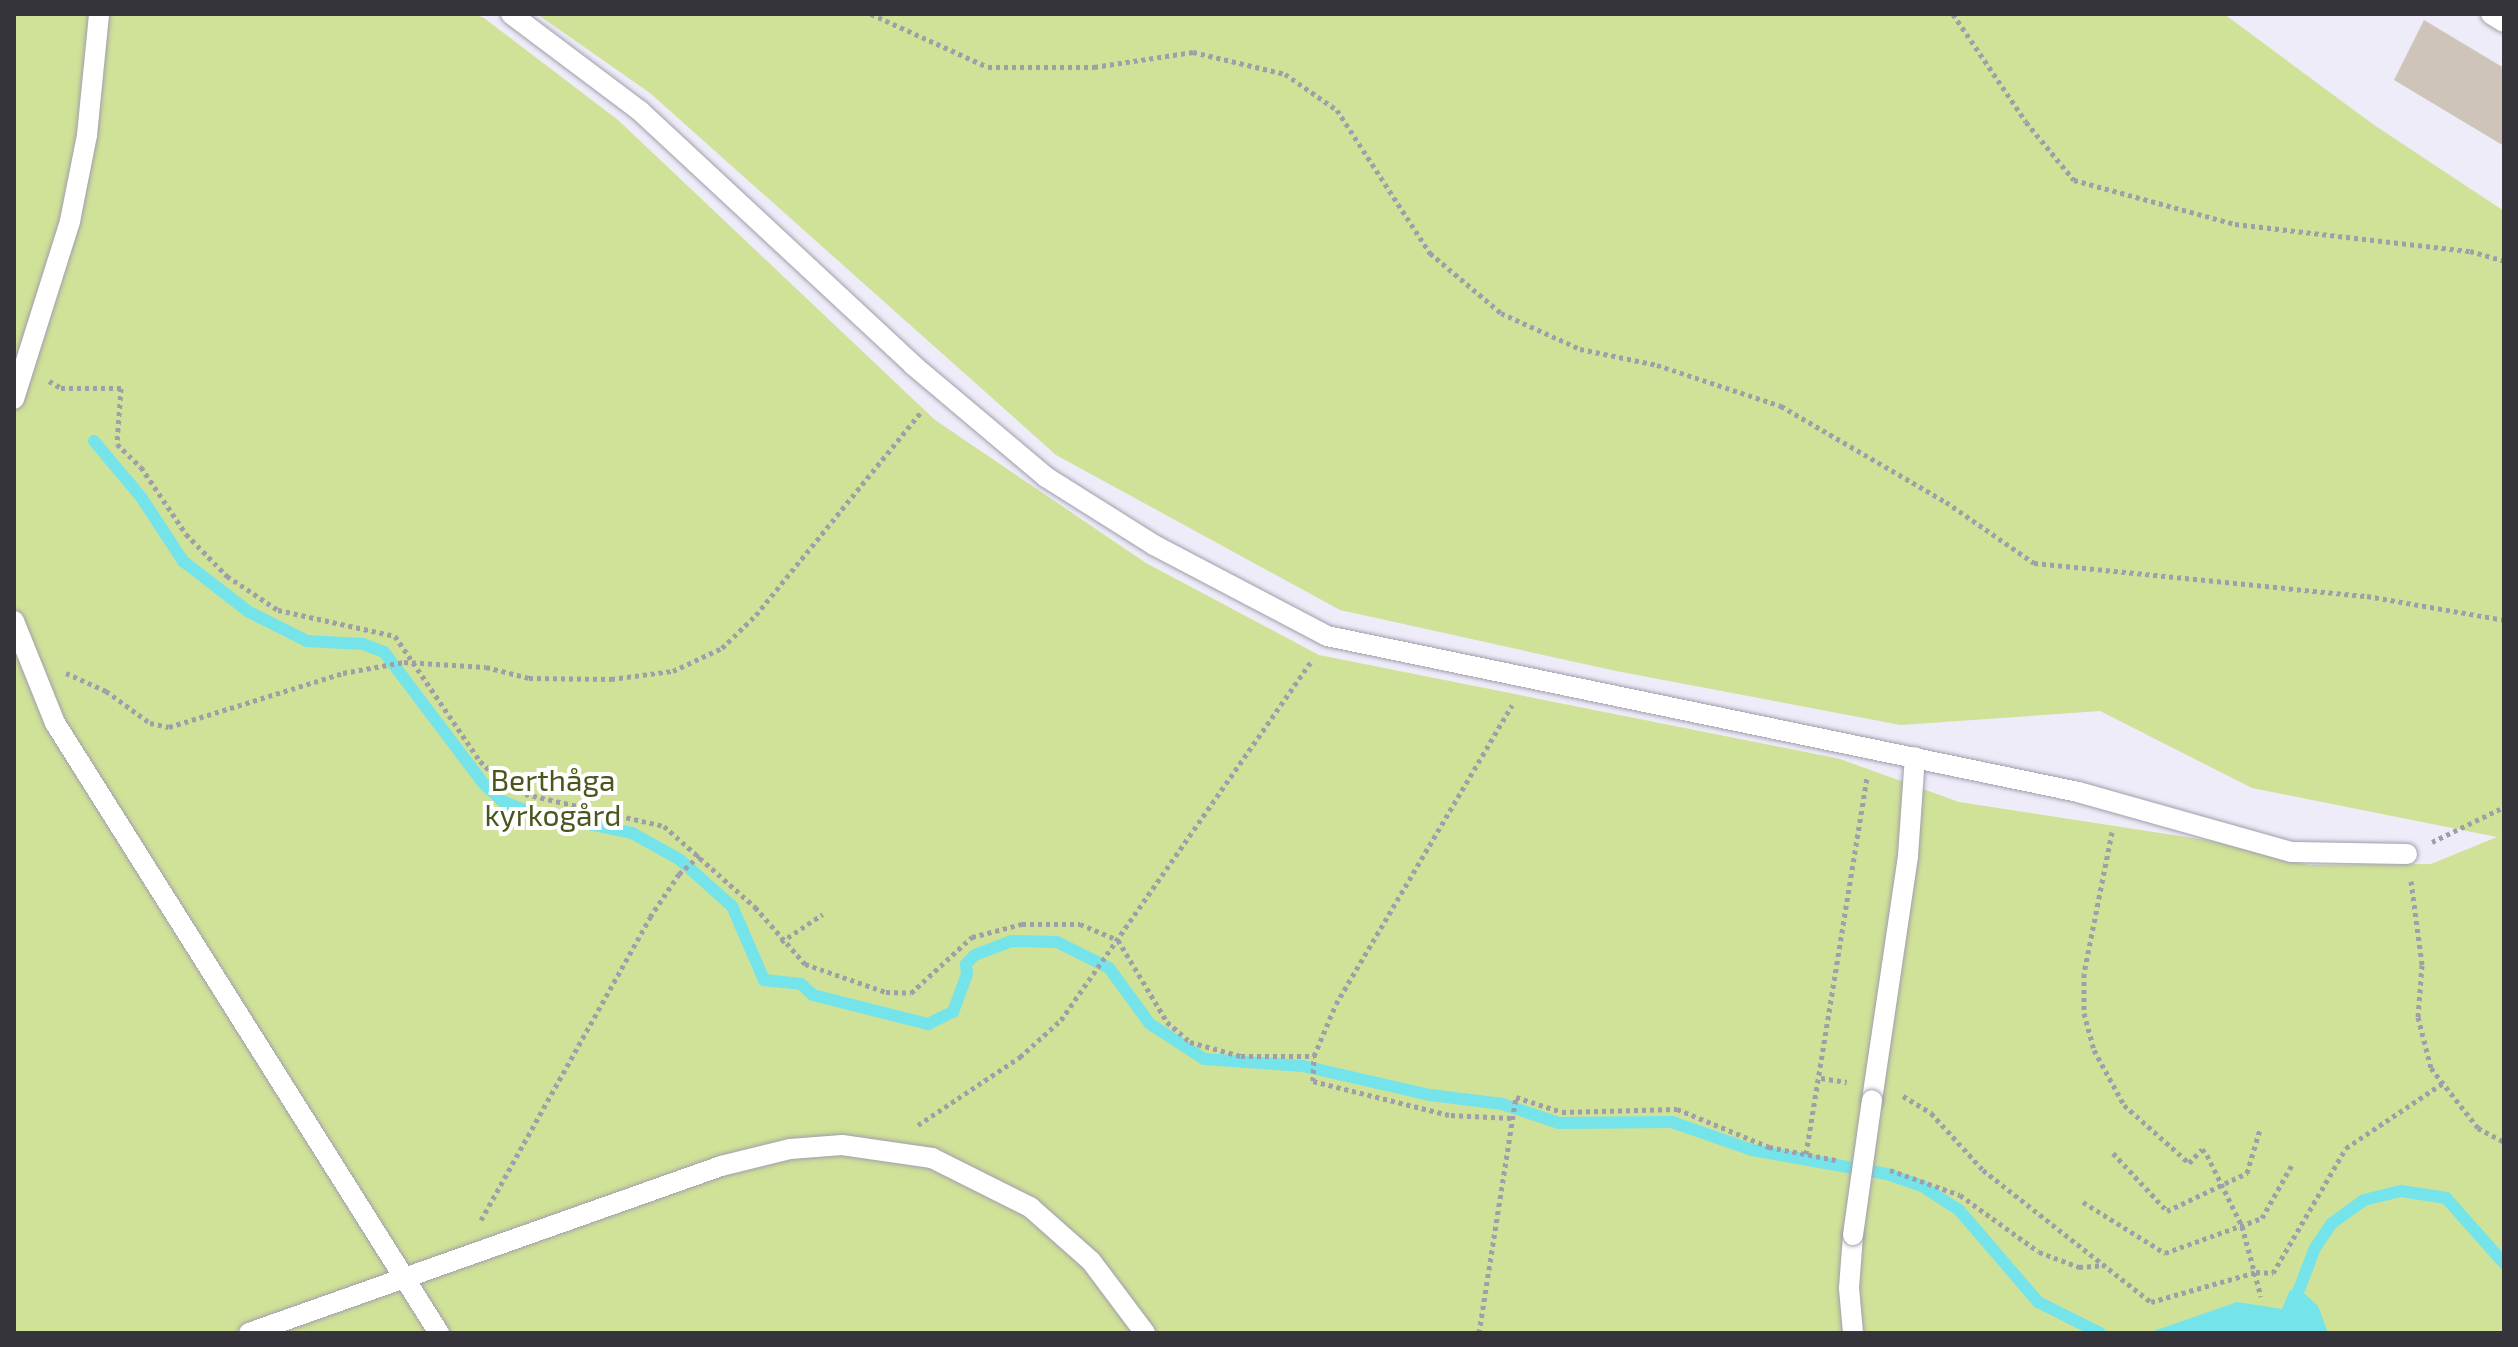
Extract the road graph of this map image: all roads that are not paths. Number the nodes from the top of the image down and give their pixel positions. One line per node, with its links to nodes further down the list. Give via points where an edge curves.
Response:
1 (99, 14): 5 (lane, via 80,174)
2 (511, 14): 7 (lane, via 640,111 940,389 1060,486 1154,545 1327,636)
3 (2491, 14): 4 (lane)
4 (2504, 22)
5 (14, 399)
6 (14, 621): 9 (lane, via 55,723)
7 (1915, 757): 8 (lane, via 2119,804 2292,852); 13 (lane, bridge, via 1908,856 1853,1235)
8 (2407, 854)
9 (403, 1277): 10 (lane); 11 (lane); 12 (lane, via 745,1159 813,1146 878,1147 952,1165 1030,1207 1091,1261)
10 (249, 1333)
11 (439, 1333)
12 (1145, 1333)
13 (1853, 1333)

